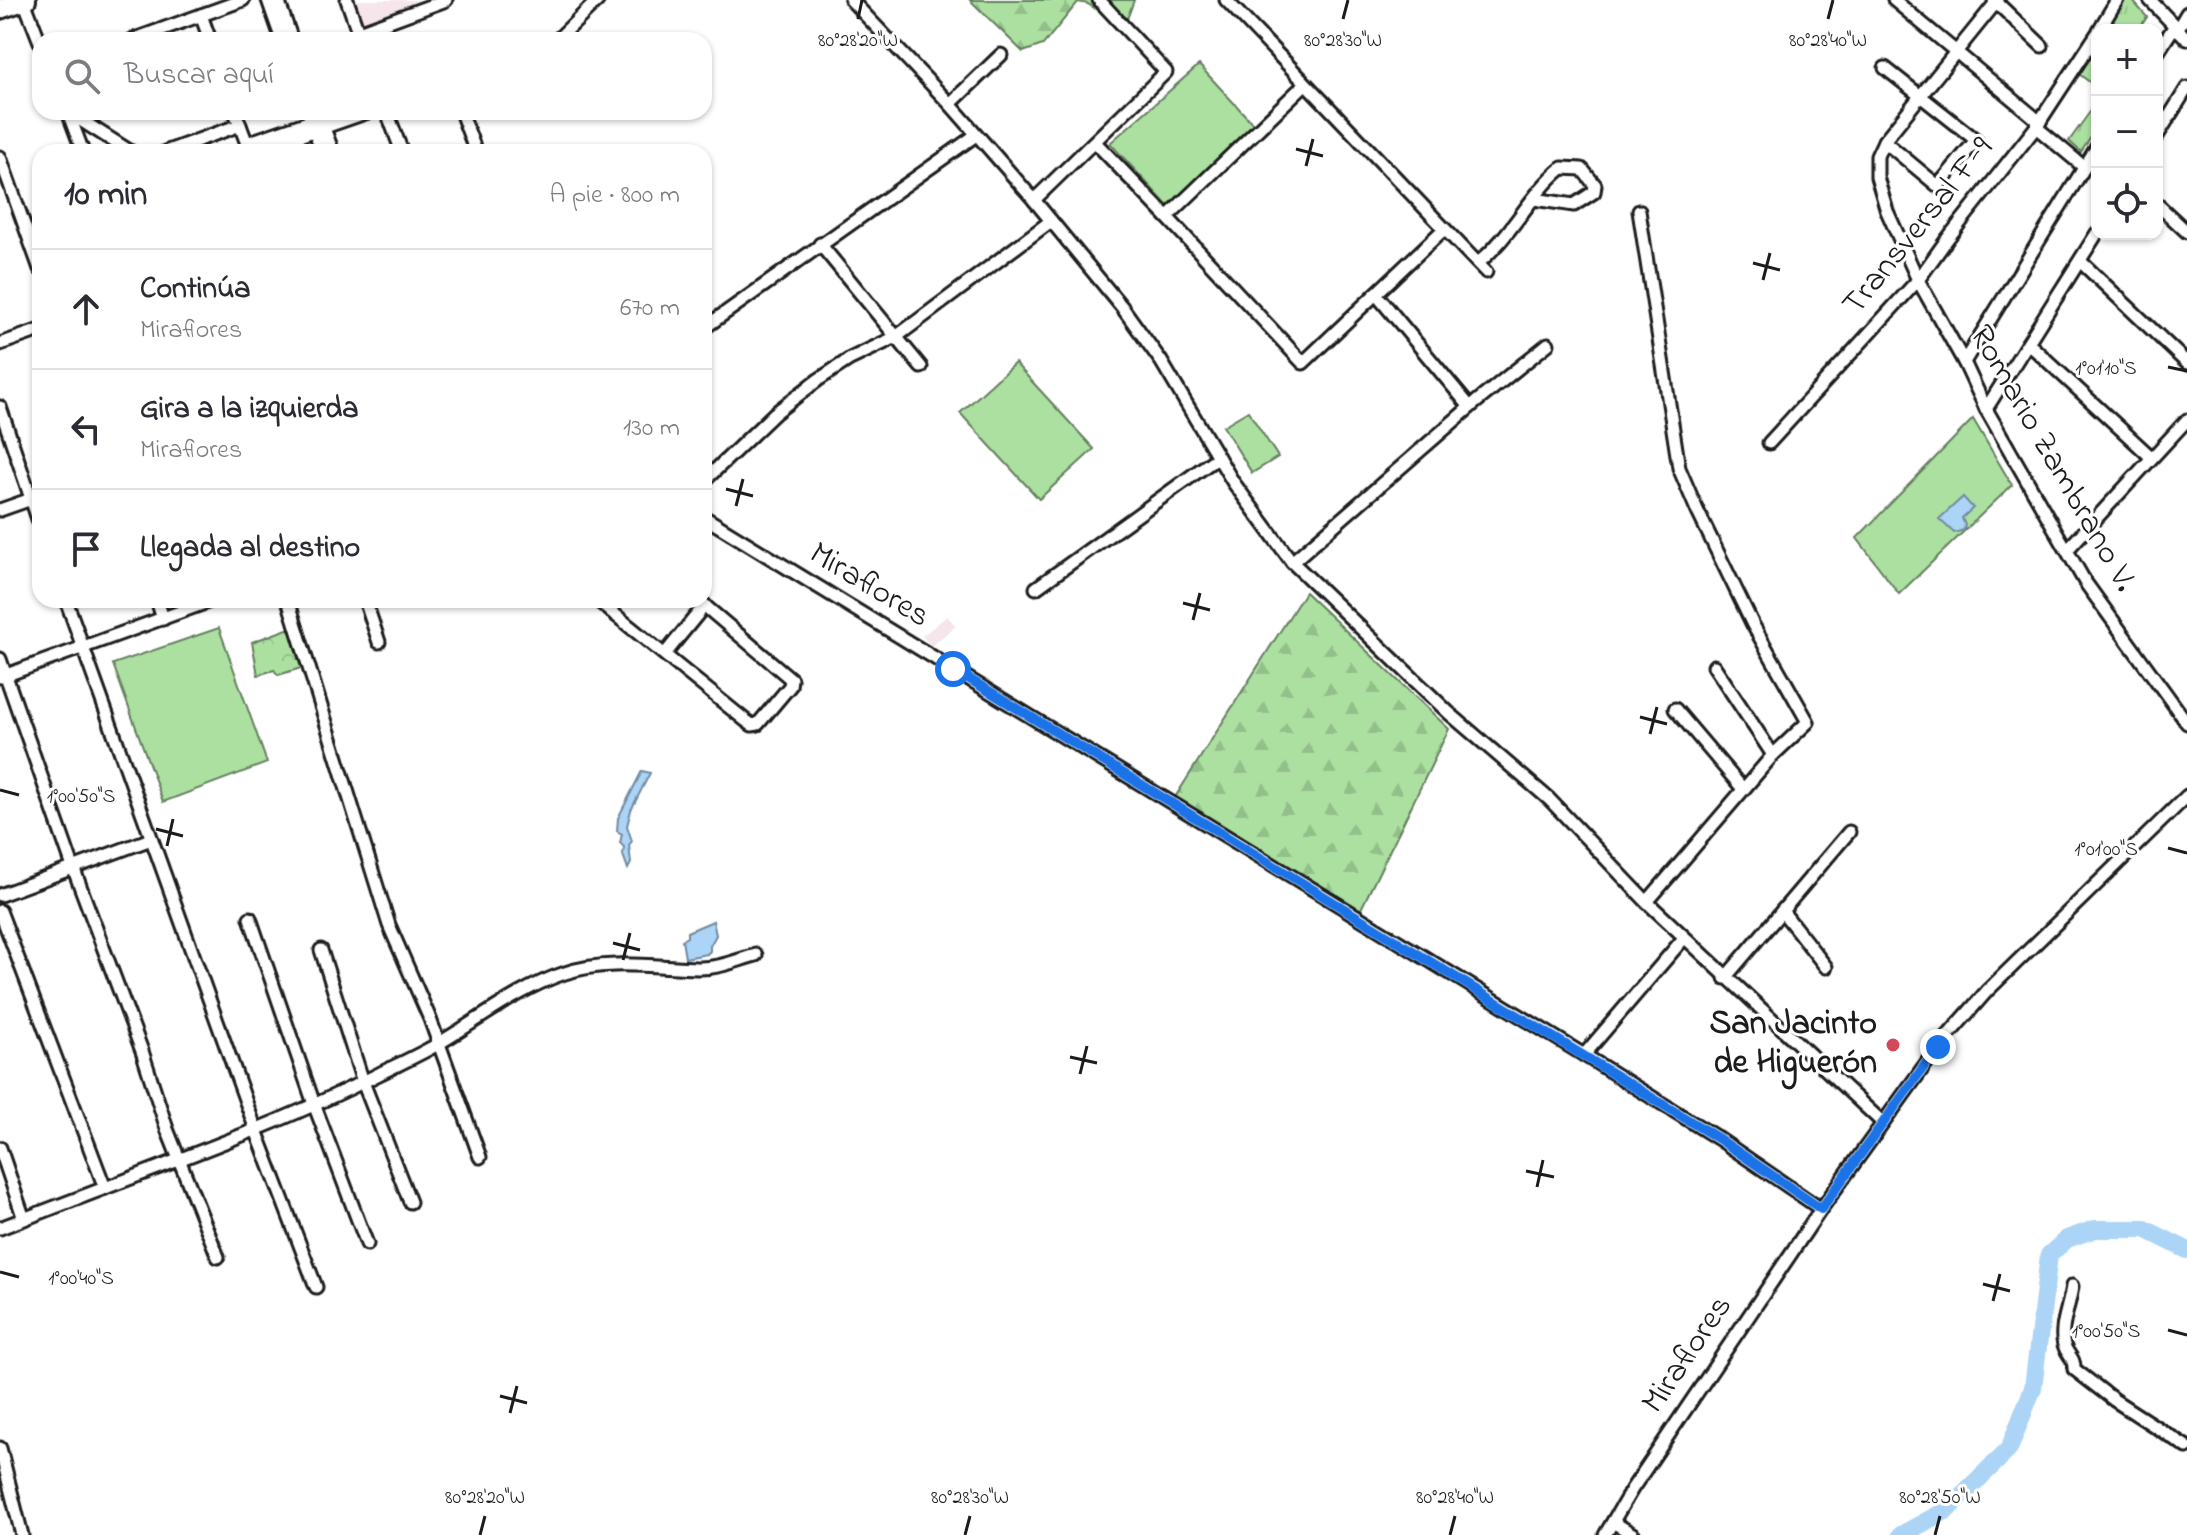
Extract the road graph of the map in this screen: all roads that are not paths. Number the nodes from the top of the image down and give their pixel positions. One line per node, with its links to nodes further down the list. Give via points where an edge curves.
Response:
1 (25, 0): 15 (main road); 20 (street)
2 (243, 0): 17 (street)
3 (268, 0): 23 (street)
4 (278, 0): 24 (street)
5 (347, 0): 25 (street)
6 (446, 0): 26 (street)
7 (598, 0): 27 (street)
8 (851, 0): 38 (street)
9 (1099, 0): 50 (street, via 1166,72)
10 (1226, 0): 35 (street)
11 (1894, 0): 32 (street)
12 (2117, 0): 18 (street, Transversal F-9)
13 (2150, 0): 19 (street)
14 (1996, 1): 31 (street); 32 (street)
15 (0, 9)
16 (2187, 13): 19 (street)
17 (201, 15): 21 (street); 22 (street)
18 (2103, 24)
19 (2176, 28): 28 (street); 30 (street)
20 (36, 32)
21 (154, 32)
22 (207, 32)
23 (279, 32)
24 (289, 32)
25 (359, 32)
26 (370, 32)
27 (565, 32)
28 (2187, 39)
29 (2091, 43): 45 (street, Transversal F-9)
30 (2163, 45)
31 (2042, 46)
32 (1957, 51): 37 (street); 45 (street)
33 (1001, 55): 38 (street)
34 (1885, 68): 37 (street)
35 (1305, 84): 67 (street); 69 (street)
36 (2187, 88): 47 (street)
37 (1919, 95): 49 (street); 49 (street, via 1975,137 1974,145 1938,186)
38 (950, 104): 48 (street)
39 (71, 120): 51 (street)
40 (81, 120): 52 (street)
41 (238, 120): 46 (street)
42 (316, 120): 55 (street); 56 (street); 57 (street)
43 (390, 120): 58 (street)
44 (464, 120): 59 (street)
45 (2038, 124): 62 (street); 75 (street, Transversal F-9)
46 (240, 125): 53 (street); 54 (street)
47 (2163, 126)
48 (976, 135): 64 (street); 72 (street)
49 (1884, 141): 75 (street, Romario Zambrano V., via 1877,156 1877,177)
50 (1095, 142): 64 (street); 67 (street)
51 (80, 144)
52 (118, 144)
53 (187, 144)
54 (248, 144)
55 (261, 144)
56 (320, 144)
57 (329, 144)
58 (399, 144)
59 (473, 144)
60 (2091, 156): 62 (street)
61 (0, 157): 73 (street)
62 (2084, 167): 83 (street)
63 (1534, 199): 63 (street, via 1562,168 1582,169 1595,185 1594,192 1574,205); 69 (street, via 1482,268)
64 (1034, 200): 68 (street)
65 (2163, 210): 70 (street)
66 (1639, 211): 118 (street, via 1679,468 1753,625 1808,722)
67 (1167, 217): 76 (street, via 1303,363)
68 (1051, 221): 79 (street); 91 (street, via 1148,341)
69 (1444, 229): 76 (street)
70 (2187, 232)
71 (2093, 240): 74 (street)
72 (820, 244): 77 (street); 79 (street)
73 (32, 247)
74 (2080, 261): 80 (street); 84 (street)
75 (1918, 280): 83 (street, Romario Zambrano V.); 90 (street, Transversal F-9)
76 (1376, 294): 87 (street)
77 (712, 320)
78 (32, 333): 81 (street)
79 (896, 337): 85 (street); 93 (street, via 818,380)
80 (2028, 343): 88 (street); 92 (street)
81 (0, 344)
82 (1548, 344): 87 (street)
83 (1964, 362): 88 (street, Romario Zambrano V.)
84 (2187, 363)
85 (921, 367)
86 (0, 407): 94 (street)
87 (1470, 407): 99 (street)
88 (1986, 409): 98 (street, Romario Zambrano V.)
89 (2187, 420): 92 (street)
90 (1769, 443)
91 (1218, 457): 99 (street); 100 (street)
92 (2151, 457): 98 (street)
93 (712, 473)
94 (32, 487)
95 (32, 498): 96 (street)
96 (0, 510)
97 (712, 522): 135 (street, Miraflores)
98 (2067, 550): 117 (street, Romario Zambrano V.)
99 (1292, 562): 125 (street, via 1449,713 1549,799)
100 (1036, 588)
101 (69, 608): 111 (street)
102 (160, 608): 109 (street)
103 (192, 608): 109 (street)
104 (290, 608): 134 (street, via 389,925)
105 (368, 608): 110 (street)
106 (607, 608): 112 (street)
107 (698, 608): 112 (street)
108 (708, 608): 112 (street, via 791,679 758,724 752,725)
109 (163, 619): 111 (street)
110 (379, 642)
111 (82, 648): 115 (street); 122 (street)
112 (665, 654)
113 (0, 659): 115 (street)
114 (1714, 666): 118 (street)
115 (3, 676): 123 (street)
116 (1675, 709): 119 (street)
117 (2187, 723)
118 (1773, 755): 119 (street)
119 (1743, 789): 125 (street)
120 (2187, 796): 138 (street, Miraflores, via 1963,1016)
121 (1849, 832): 127 (street)
122 (151, 839): 123 (street); 139 (street)
123 (73, 867): 124 (street); 142 (street)
124 (0, 895)
125 (1647, 902): 129 (street)
126 (0, 911): 143 (street)
127 (1782, 911): 132 (street); 133 (street)
128 (250, 918): 137 (street)
129 (1684, 938): 133 (street); 135 (street)
130 (321, 950): 136 (street)
131 (756, 955): 134 (street, via 698,968 598,967 565,973)
132 (1826, 967)
133 (1725, 978): 138 (street)
134 (438, 1044): 136 (street); 141 (street)
135 (1584, 1055): 145 (street, Miraflores)
136 (363, 1082): 137 (street); 144 (street)
137 (314, 1104): 139 (street); 148 (street)
138 (1883, 1123): 145 (street, Miraflores)
139 (256, 1130): 142 (street); 151 (street)
140 (0, 1148): 146 (street)
141 (480, 1157)
142 (181, 1159): 143 (street); 149 (street)
143 (105, 1188): 146 (street)
144 (410, 1202)
145 (1821, 1209): 154 (street, Miraflores)
146 (24, 1219): 147 (street)
147 (0, 1228)
148 (367, 1244)
149 (218, 1257)
150 (2072, 1286): 152 (street, via 2064,1345 2074,1369)
151 (316, 1287)
152 (2187, 1447)
153 (0, 1448): 155 (street)
154 (1613, 1522): 156 (street, Miraflores); 157 (street)
155 (22, 1535)
156 (1605, 1535)
157 (1634, 1535)

